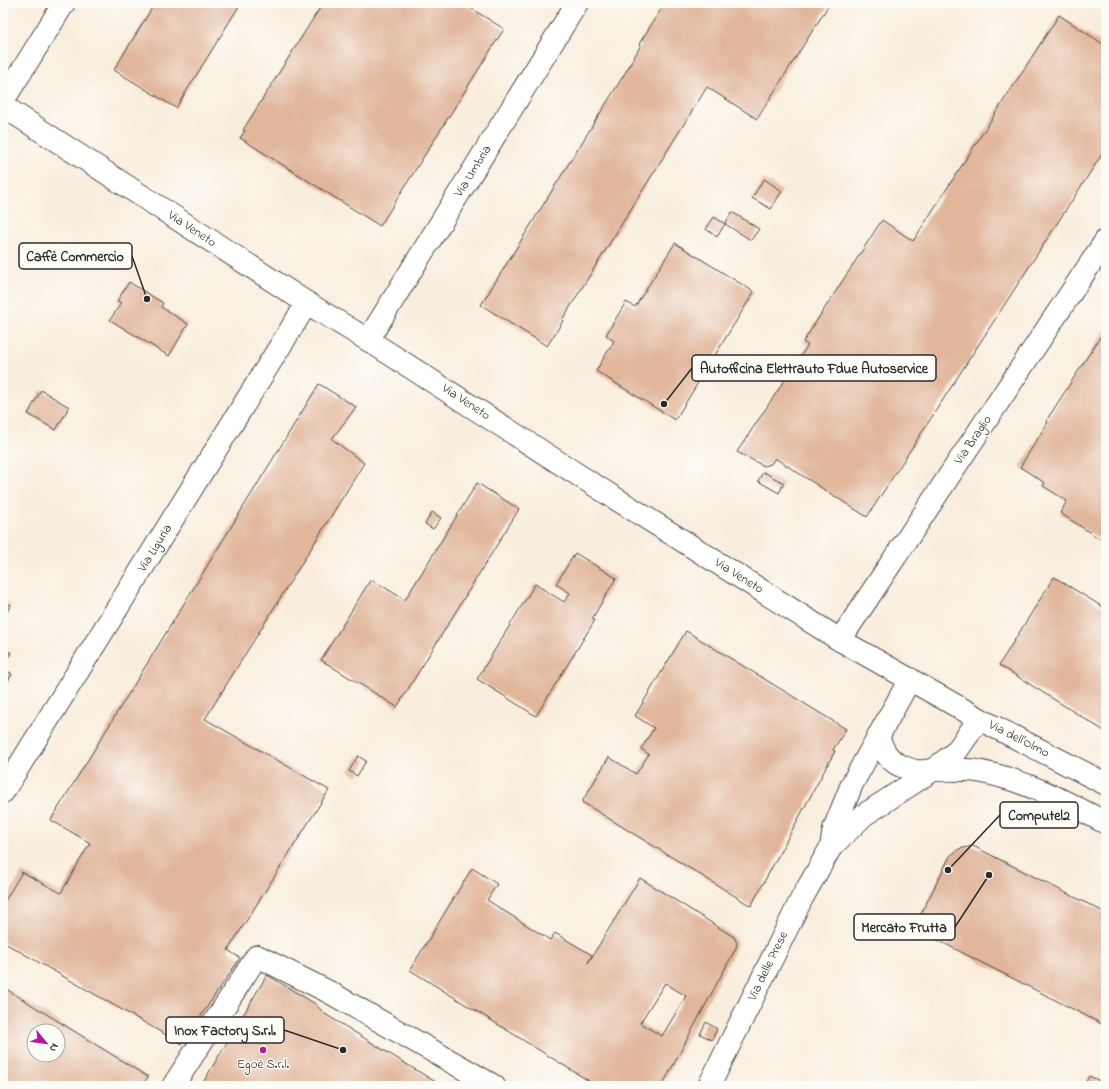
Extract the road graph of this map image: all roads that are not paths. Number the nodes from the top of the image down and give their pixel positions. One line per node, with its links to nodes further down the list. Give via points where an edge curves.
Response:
1 (64, 3): 3 (street)
2 (577, 3): 7 (street, Via Umbria)
3 (3, 101)
4 (3, 106): 6 (street, Via Veneto)
5 (1106, 240): 8 (street, Via Braglio)
6 (307, 303): 7 (street, Via Veneto); 15 (street, Via Liguria)
7 (368, 340): 8 (street, Via Veneto)
8 (840, 640): 9 (street, Via Veneto)
9 (910, 679): 10 (street, Via Veneto); 12 (street, Via delle Prese)
10 (932, 693): 11 (street, Via dell'Olmo)
11 (979, 719): 13 (street, Via delle Prese, via 956,752); 14 (street, Via dell'Olmo)
12 (878, 736): 13 (street, via 888,757 897,764 916,771); 17 (street, Via delle Prese, via 852,784 834,829)
13 (933, 770): 16 (street, via 975,771 1002,777 1059,798); 17 (street, Via delle Prese, via 864,815)
14 (1106, 784)
15 (3, 792)
16 (1106, 823)
17 (831, 847): 20 (street, Via delle Prese, via 802,898)
18 (173, 1086): 19 (street, via 257,956 330,992)
19 (494, 1086)
20 (709, 1086)

